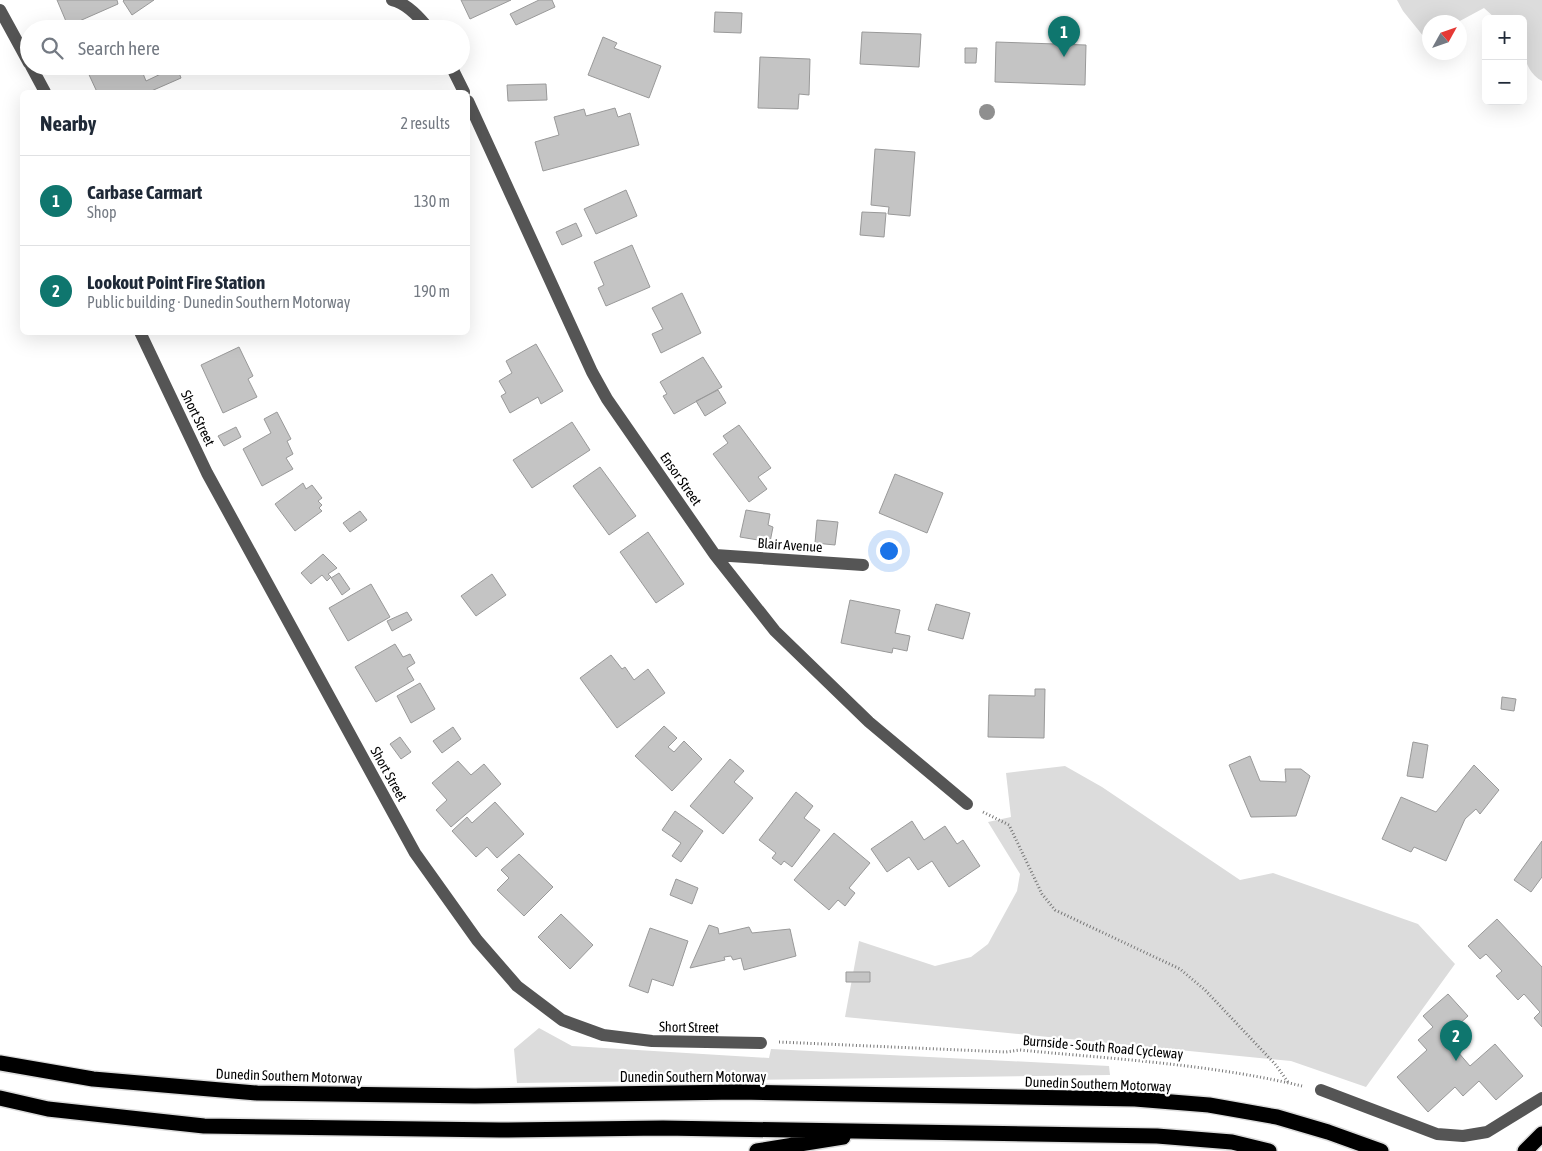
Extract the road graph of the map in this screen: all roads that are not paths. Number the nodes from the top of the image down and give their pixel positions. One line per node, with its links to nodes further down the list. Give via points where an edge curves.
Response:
1 (392, 0): 3 (street)
2 (0, 10): 4 (street)
3 (422, 20)
4 (20, 47)
5 (36, 75): 7 (street)
6 (456, 75): 8 (street)
7 (44, 90)
8 (463, 90)
9 (470, 105): 11 (street, Ensor Street, via 607,399)
10 (141, 335): 14 (street, Short Street, via 207,473 415,853 477,940 517,986 562,1020 603,1035 652,1041)
11 (715, 555): 12 (street, Blair Avenue); 13 (street, Ensor Street, via 775,631 869,722)
12 (862, 565)
13 (967, 804)
14 (761, 1043)
15 (0, 1063): 23 (highway, Dunedin Southern Motorway, via 93,1079 257,1092 475,1096 738,1092 1136,1099 1209,1105 1277,1117)
16 (1321, 1090): 18 (street, via 1437,1134 1463,1136 1487,1132)
17 (0, 1098): 19 (highway, via 48,1108 204,1126)
18 (1542, 1098)
19 (884, 1131): 21 (highway); 22 (highway, via 1157,1136 1232,1142)
20 (1542, 1134): 24 (highway)
21 (756, 1151)
22 (1268, 1151)
23 (1381, 1151)
24 (1525, 1151)

